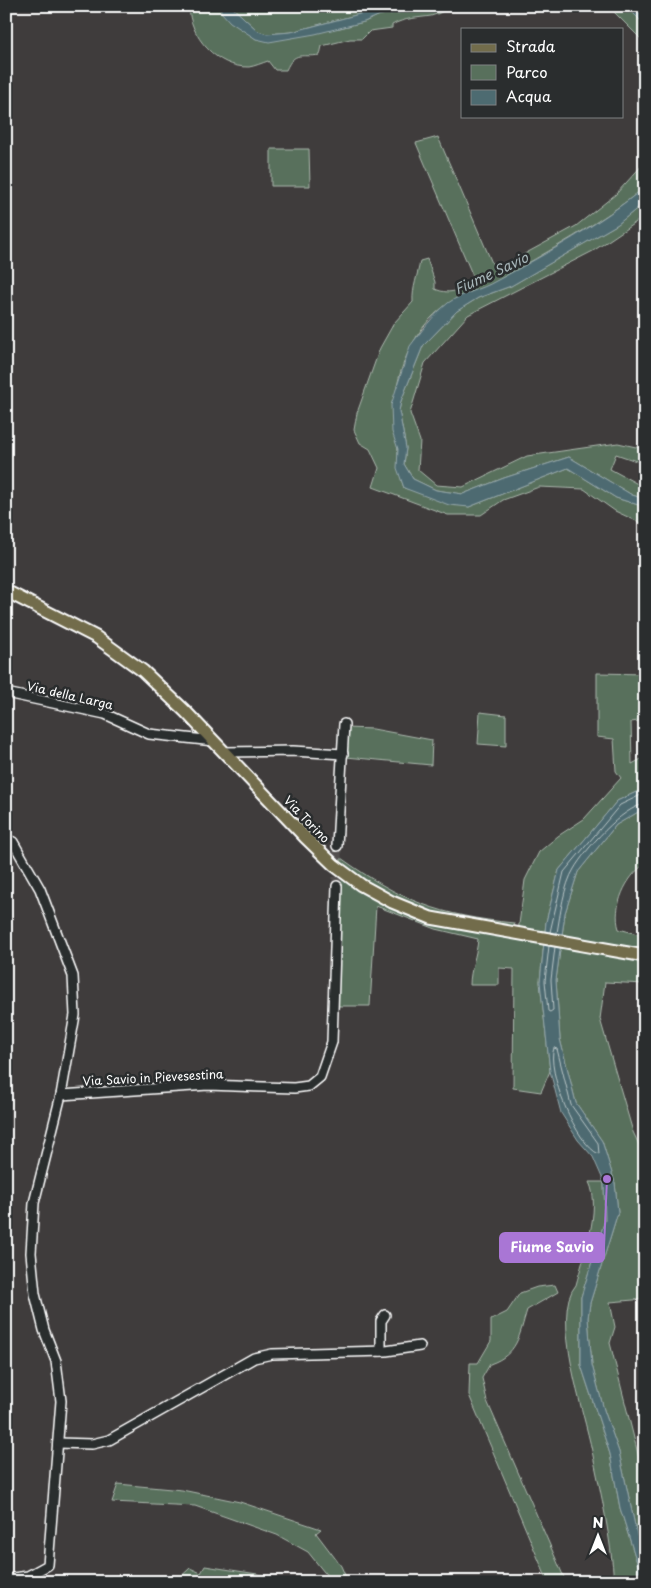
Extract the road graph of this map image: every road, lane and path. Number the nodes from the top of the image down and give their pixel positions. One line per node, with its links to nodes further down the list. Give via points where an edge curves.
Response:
1 (6, 591): 4 (main road, Via Torino, via 74,624 120,654 143,671)
2 (6, 693): 4 (street, Via della Larga, via 105,714 149,734)
3 (344, 724): 6 (street)
4 (214, 741): 5 (main road, Via Torino)
5 (224, 752): 6 (street); 10 (main road, Via Torino, via 334,865 360,885 410,910 476,928)
6 (342, 754): 8 (street)
7 (6, 839): 11 (street, via 13,842 40,889 73,976 75,1015)
8 (337, 846)
9 (337, 886): 11 (street, Via Savio in Pievesestina, via 332,1042 320,1077 309,1086 208,1085)
10 (645, 956)
11 (61, 1095): 15 (street, via 34,1202 30,1253 35,1294 56,1361 61,1401)
12 (385, 1314): 14 (street, via 381,1321)
13 (420, 1346): 14 (street)
14 (381, 1351): 15 (street, via 272,1354 254,1358 109,1440 92,1444)
15 (58, 1443): 16 (street, via 48,1565 28,1576)
16 (6, 1579)

